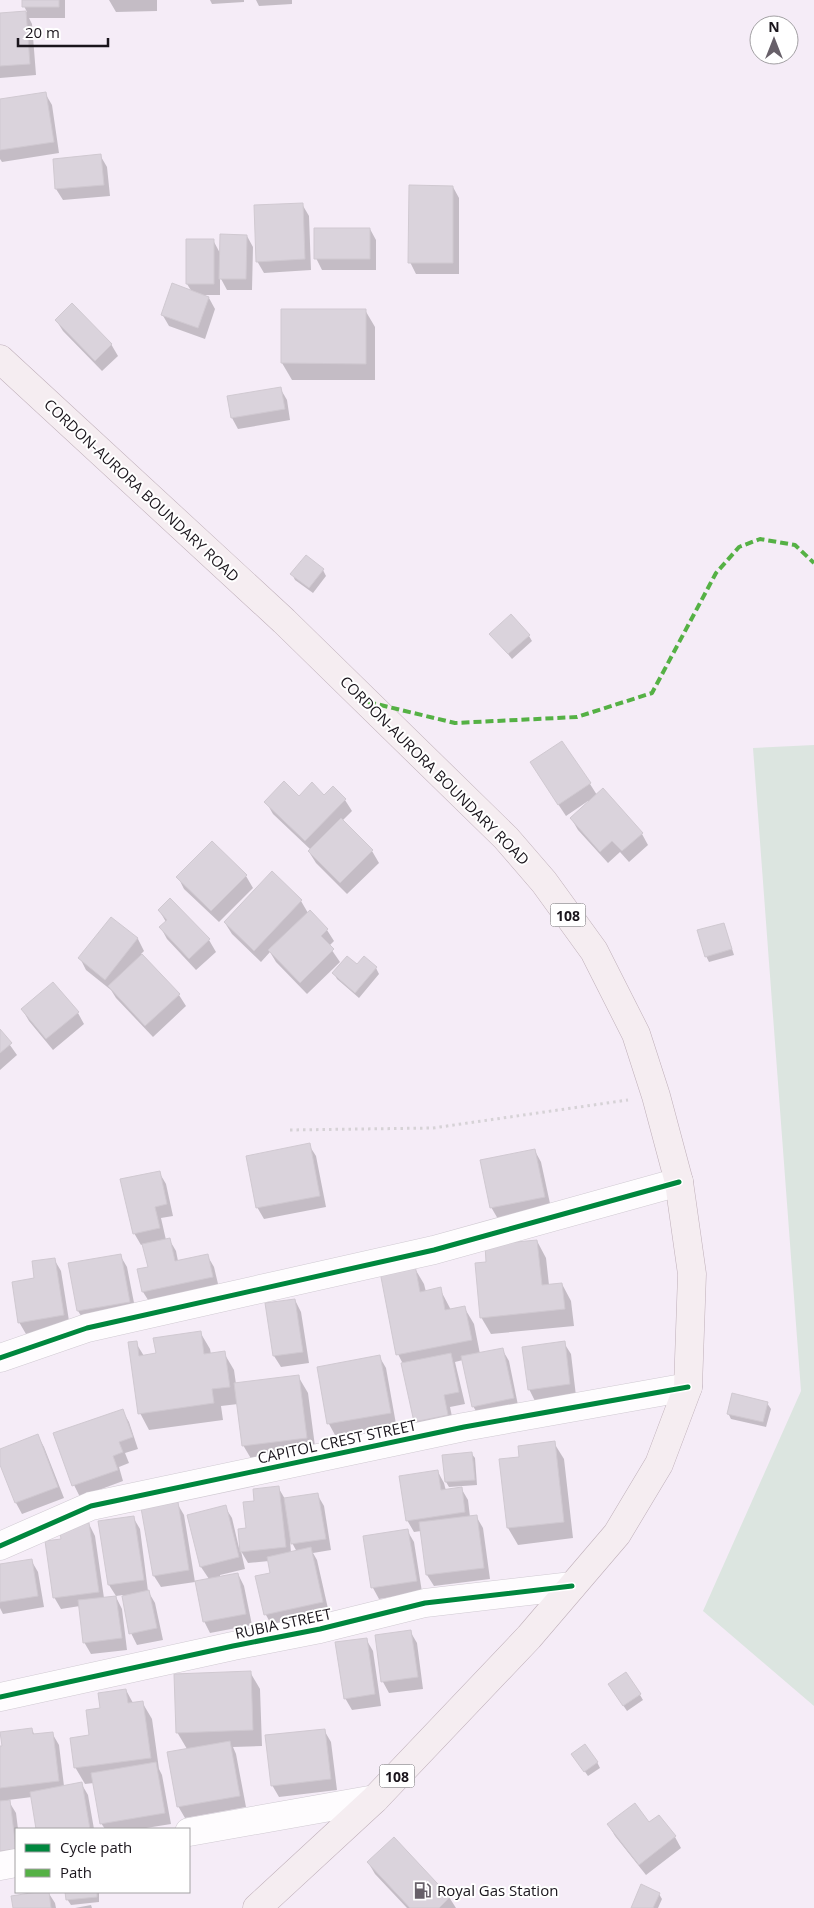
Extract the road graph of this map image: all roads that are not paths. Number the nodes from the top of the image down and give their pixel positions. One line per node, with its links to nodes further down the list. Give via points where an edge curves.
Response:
1 (0, 359): 2 (main road, CORDON-AURORA BOUNDARY ROAD / 108, via 284,621 506,838 544,882 594,951 636,1034)
2 (679, 1182): 3 (street, via 434,1250 87,1328); 4 (main road, CORDON-AURORA BOUNDARY ROAD / 108, via 692,1274)
3 (0, 1358)
4 (688, 1387): 5 (street, CAPITOL CREST STREET, via 464,1427 91,1506); 6 (main road, CORDON-AURORA BOUNDARY ROAD / 108, via 659,1464 617,1534)
5 (0, 1546)
6 (572, 1586): 7 (street, RUBIA STREET, via 425,1603 320,1629); 8 (main road, CORDON-AURORA BOUNDARY ROAD / 108, via 529,1637)
7 (0, 1697)
8 (375, 1799): 9 (street); 12 (main road, CORDON-AURORA BOUNDARY ROAD / 108)
9 (190, 1832)
10 (15, 1863): 11 (street)
11 (0, 1866)
12 (257, 1908)

